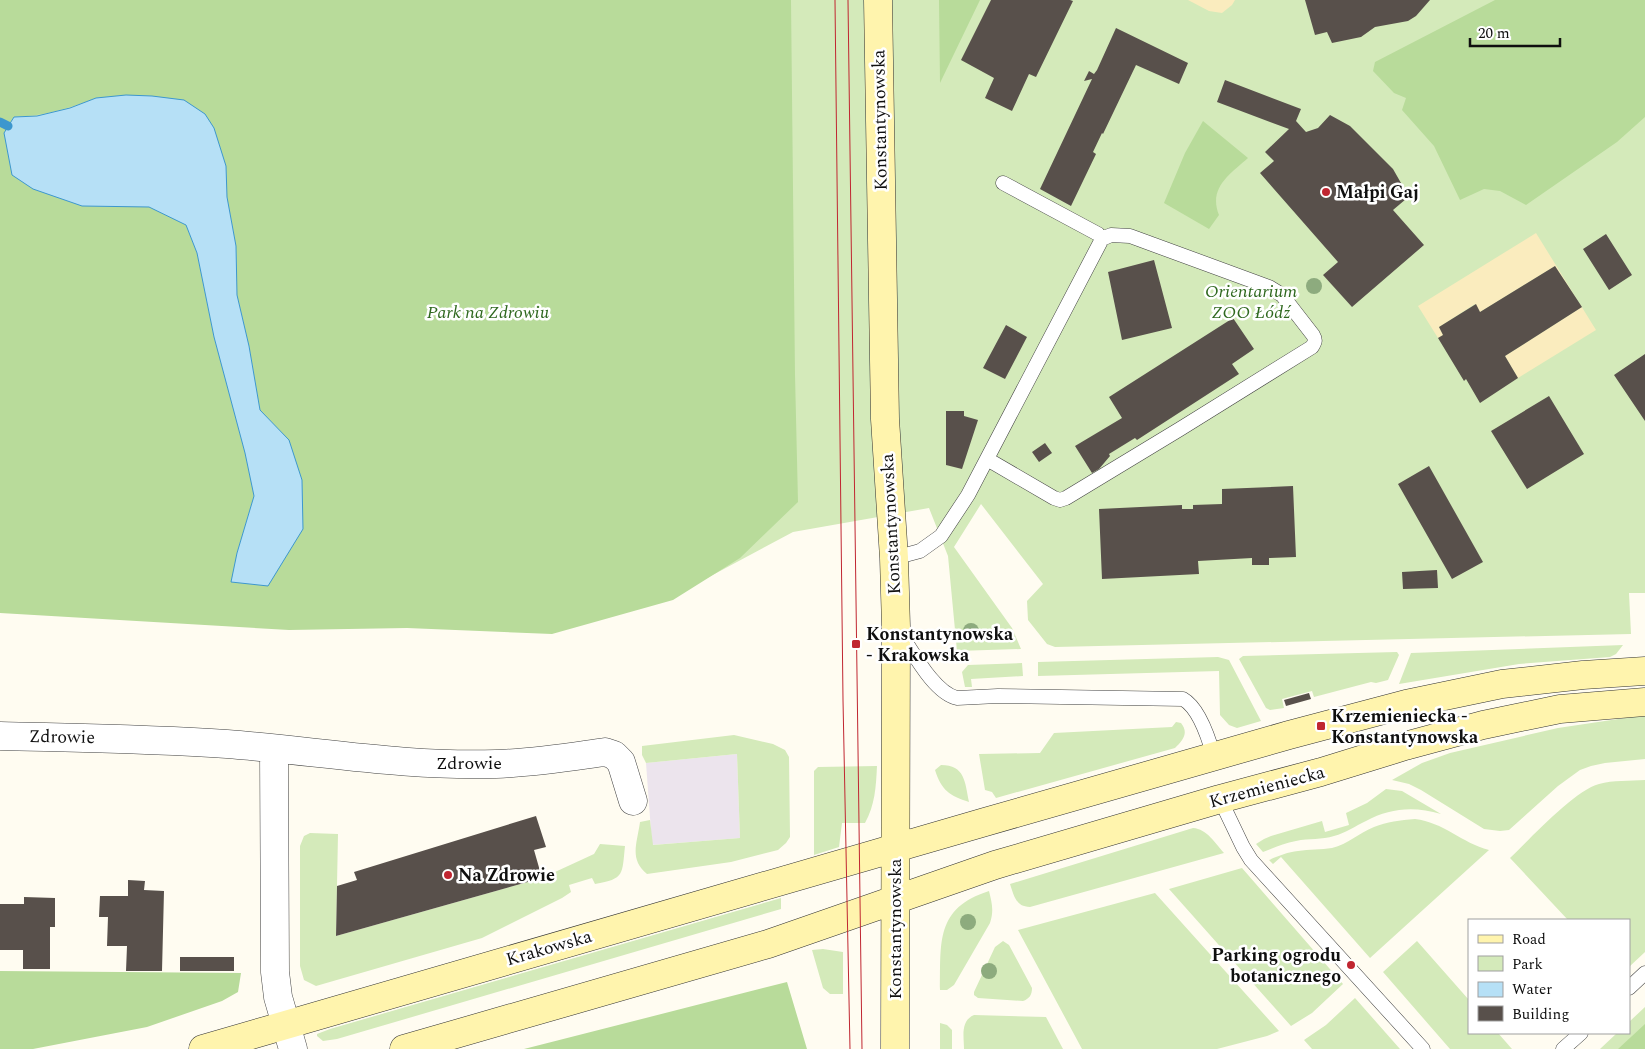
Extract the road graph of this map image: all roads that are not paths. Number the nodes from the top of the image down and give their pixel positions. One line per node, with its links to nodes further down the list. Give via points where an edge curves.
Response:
1 (878, 0): 5 (main road, Konstantynowska, via 885,419)
2 (1003, 182): 3 (lane)
3 (1102, 239): 4 (lane); 4 (lane, via 1111,234 1130,236 1269,286 1282,295 1315,338 1315,343 1066,498 1054,498)
4 (987, 459): 5 (lane, via 941,536 920,551)
5 (894, 558): 6 (main road, Konstantynowska)
6 (896, 627): 11 (lane, via 944,693 957,698 1183,699 1194,708); 14 (main road, Konstantynowska)
7 (1645, 671): 11 (main road, via 1502,684 1406,704)
8 (1645, 702): 13 (main road, Krzemieniecka, via 1560,710 1483,725)
9 (0, 736): 10 (street, Zdrowie, via 151,739)
10 (274, 749): 12 (street, Zdrowie, via 431,763 495,764 605,752 614,754 621,762); 19 (street, via 275,954 278,997)
11 (1214, 756): 14 (main road)
12 (633, 800)
13 (1220, 800): 15 (main road, Krzemieniecka, via 995,865); 23 (lane, via 1251,860)
14 (896, 848): 15 (main road, Konstantynowska); 19 (main road, Krakowska)
15 (895, 900): 21 (main road, via 768,944); 22 (main road, Konstantynowska)
16 (1645, 973): 17 (lane)
17 (1630, 987)
18 (1580, 1034): 24 (lane)
19 (290, 1037): 20 (main road, Krakowska)
20 (203, 1049)
21 (404, 1049)
22 (894, 1049)
23 (1424, 1049)
24 (1563, 1049)

